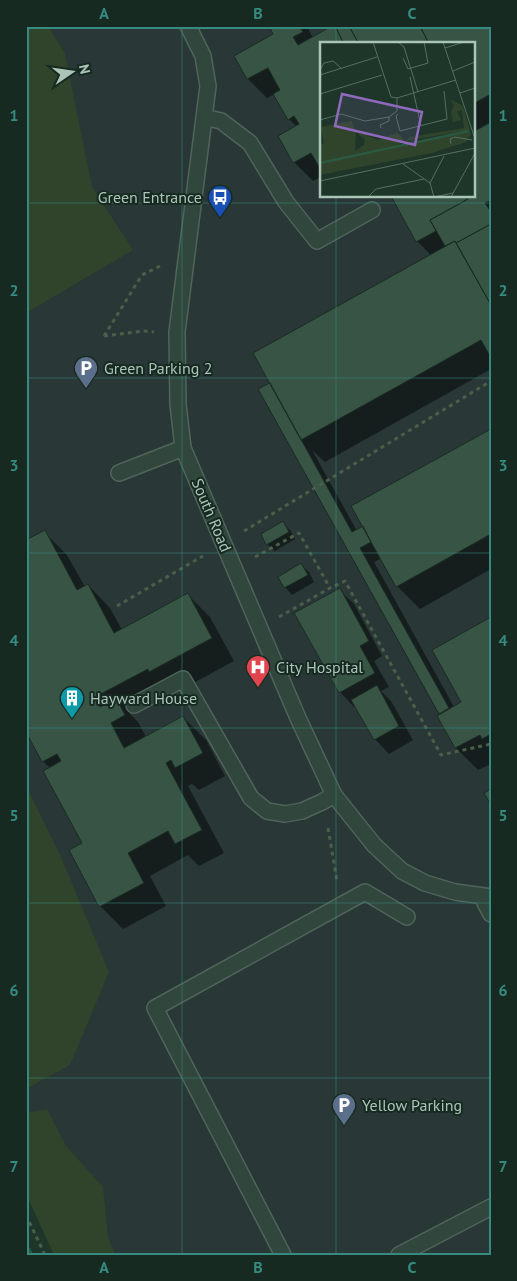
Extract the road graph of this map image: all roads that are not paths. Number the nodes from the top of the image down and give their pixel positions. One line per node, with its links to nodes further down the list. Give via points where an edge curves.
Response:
1 (188, 26): 2 (lane, South Road, via 204,56 208,86)
2 (204, 116): 3 (lane, via 221,121 250,144 286,202 317,241); 4 (lane, South Road, via 177,332 178,404)
3 (372, 210)
4 (183, 448): 5 (lane); 7 (lane, South Road, via 298,718)
5 (120, 473)
6 (134, 705): 7 (lane, via 183,679 251,798 267,811 285,814)
7 (337, 799): 8 (lane, South Road, via 374,845 402,871 425,883)
8 (487, 897): 9 (lane)
9 (491, 914)
10 (407, 918): 12 (lane, via 364,892 155,1008)
11 (491, 1207): 13 (lane)
12 (284, 1255)
13 (399, 1255)

